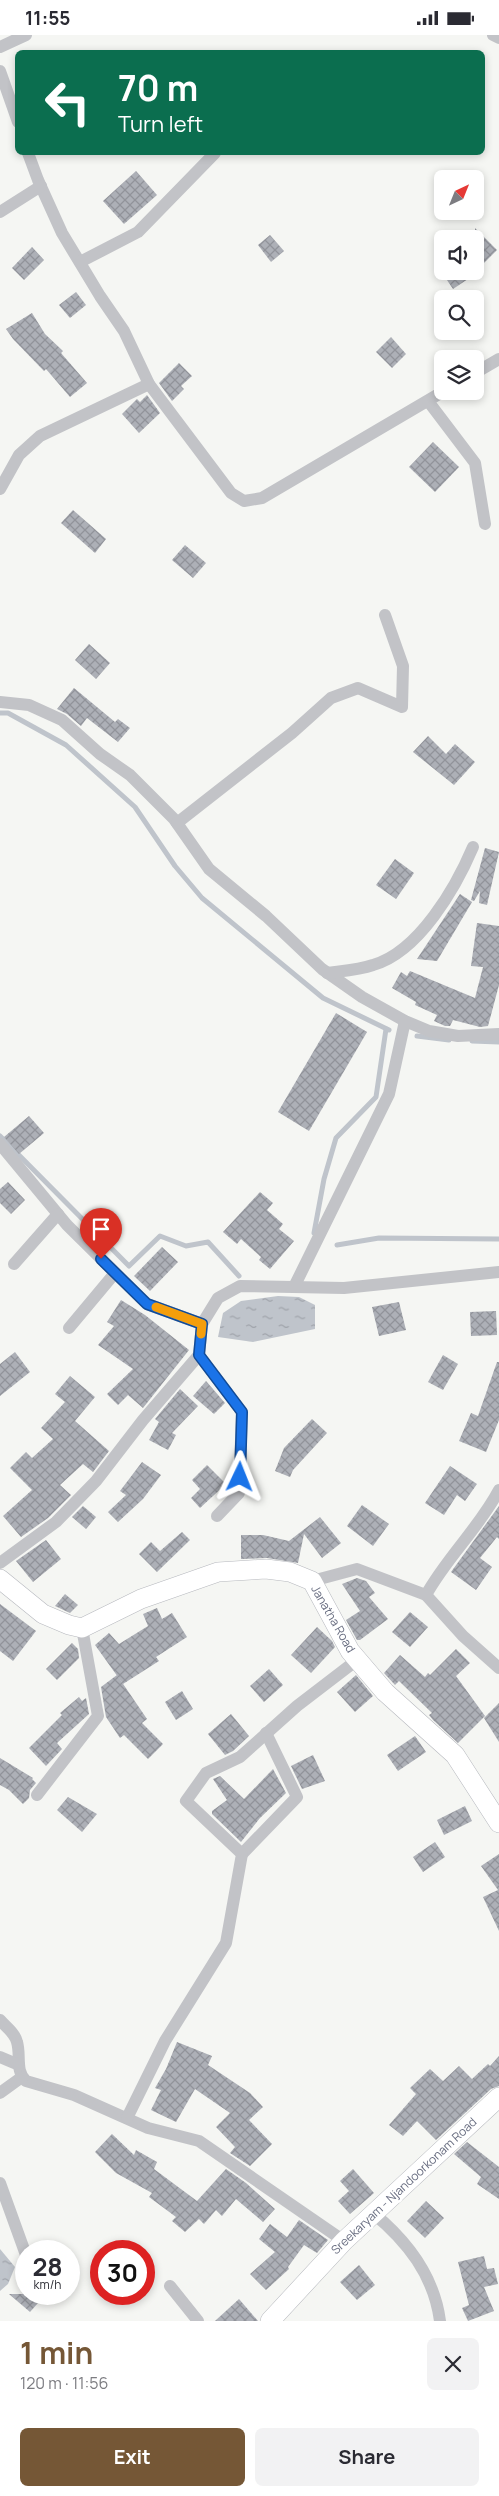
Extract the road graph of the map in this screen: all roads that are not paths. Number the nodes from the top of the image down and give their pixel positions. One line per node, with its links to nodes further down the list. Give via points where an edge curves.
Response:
1 (26, 35): 4 (street)
2 (493, 35): 3 (street)
3 (499, 38)
4 (0, 47)
5 (0, 71): 6 (street)
6 (15, 114)
7 (29, 155): 9 (street)
8 (213, 155): 11 (street, via 138,232)
9 (41, 186): 10 (street); 11 (street, via 62,233)
10 (0, 212)
11 (80, 262): 14 (street, via 124,331)
12 (499, 359): 13 (street)
13 (484, 368)
14 (150, 384): 16 (street, via 231,493 244,501 262,497); 17 (street, via 40,436 19,455)
15 (434, 397): 16 (street)
16 (428, 401): 18 (street, via 475,463)
17 (0, 489)
18 (485, 524)
19 (385, 615): 21 (street, via 403,666 402,707 358,688 331,698 292,733)
20 (0, 702): 21 (street, via 29,705 62,720 100,754 130,775)
21 (177, 823): 23 (street, via 209,869)
22 (474, 847): 23 (street, via 461,875 431,921 415,937 392,956 374,965)
23 (327, 973): 24 (street)
24 (405, 1021): 25 (street, via 428,1031 458,1037); 31 (street, via 389,1094)
25 (499, 1034)
26 (0, 1144): 27 (street)
27 (58, 1215): 28 (street); 30 (street)
28 (14, 1265)
29 (499, 1272): 31 (street, via 352,1287)
30 (115, 1273): 32 (street, via 147,1304); 33 (street)
31 (294, 1287): 32 (street, via 240,1286 218,1298)
32 (202, 1324): 34 (street)
33 (69, 1328)
34 (199, 1355): 36 (street, via 242,1412 239,1493); 37 (street, via 96,1481 56,1522)
35 (499, 1491): 40 (street, via 487,1513 448,1559)
36 (217, 1516)
37 (0, 1563)
38 (0, 1579): 41 (street, via 43,1614)
39 (312, 1581): 40 (street, via 357,1569); 41 (street, Janatha Road, via 290,1572 266,1569 218,1572 141,1599); 42 (street, Janatha Road, via 332,1623)
40 (426, 1595): 43 (street)
41 (82, 1628): 45 (street, via 98,1716)
42 (357, 1660): 44 (street); 46 (street, Janatha Road, via 384,1692 455,1755)
43 (499, 1668)
44 (266, 1733): 47 (street, via 297,1797); 47 (street, via 240,1757 206,1773 186,1801)
45 (37, 1795)
46 (499, 1823)
47 (242, 1854): 53 (street, via 226,1943 164,2041)
48 (0, 2021): 50 (street, via 11,2031 17,2043)
49 (0, 2057): 50 (street)
50 (20, 2071): 51 (street); 53 (street, via 26,2081 74,2095)
51 (0, 2093)
52 (499, 2097): 55 (street, Sreekaryam - Njandoorkonam Road)
53 (127, 2118): 57 (street, via 148,2128 198,2141)
54 (0, 2183): 56 (street)
55 (373, 2213): 57 (street, Sreekaryam - Njandoorkonam Road); 61 (street, via 396,2232 427,2275)
56 (21, 2240)
57 (344, 2241): 60 (street, Sreekaryam - Njandoorkonam Road)
58 (170, 2286): 59 (street)
59 (198, 2321)
60 (270, 2321)
61 (440, 2321)

